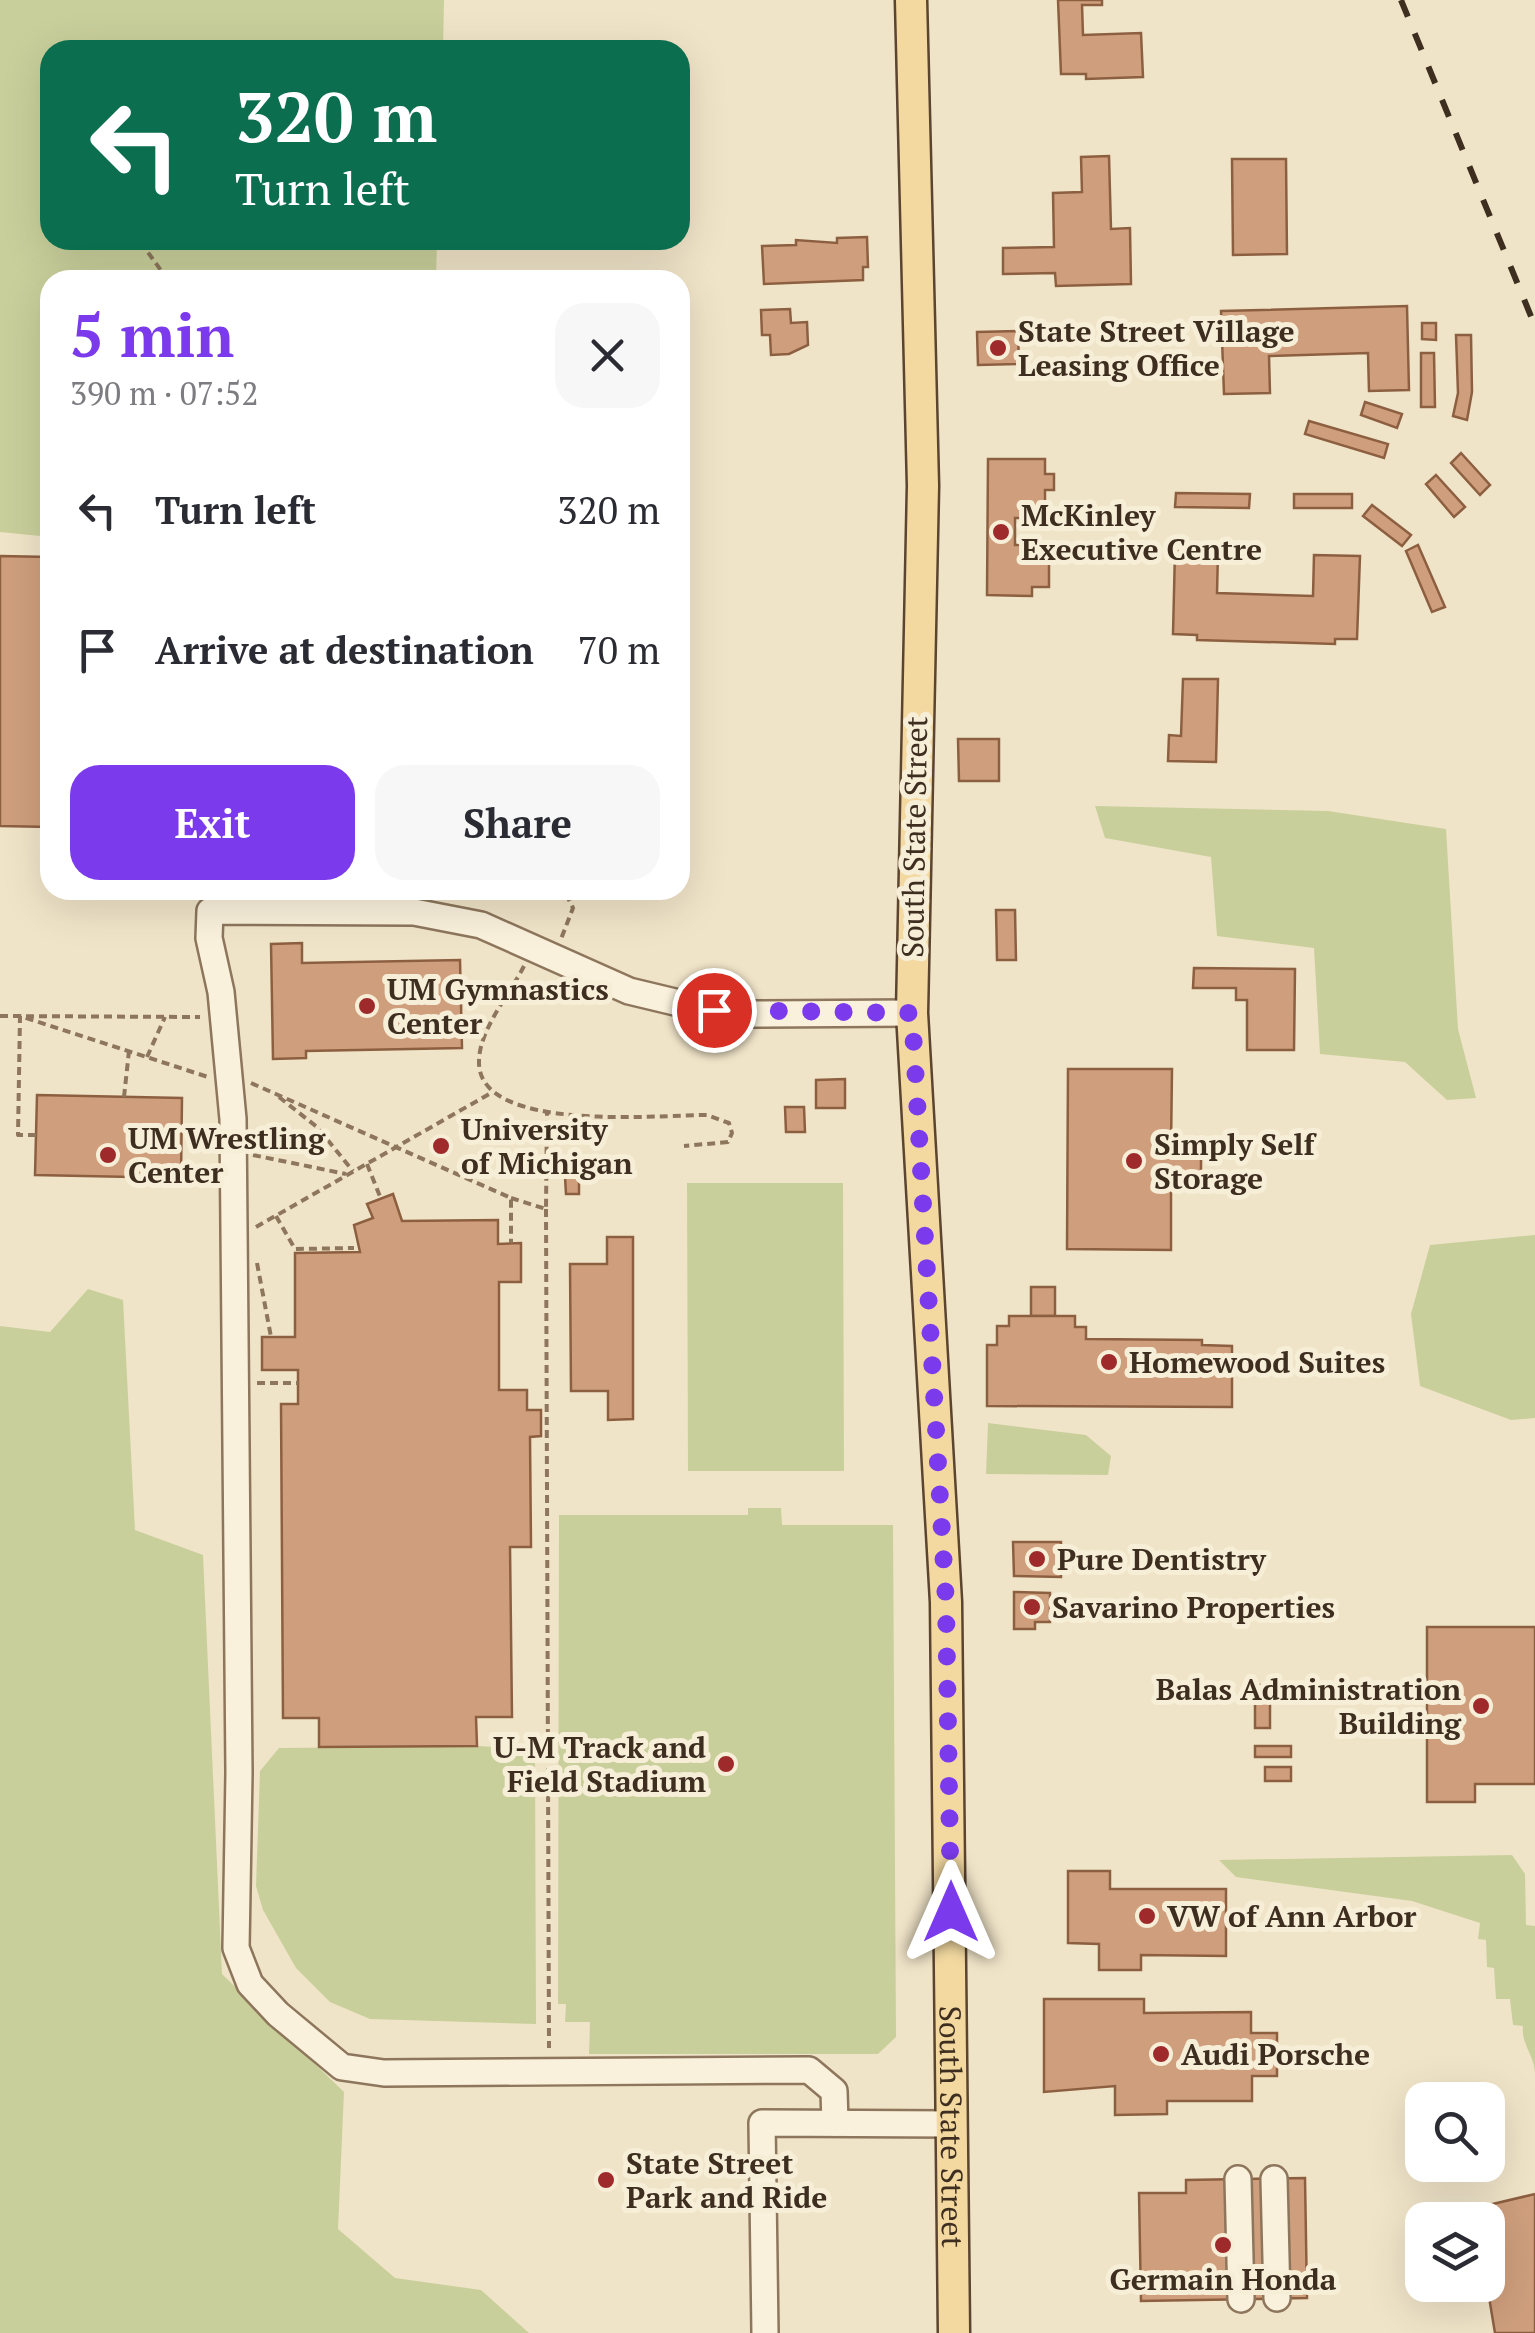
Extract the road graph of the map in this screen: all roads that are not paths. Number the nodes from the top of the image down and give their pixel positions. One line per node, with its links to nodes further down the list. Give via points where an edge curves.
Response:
1 (911, 0): 3 (main road, South State Street, via 923,486)
2 (209, 900): 3 (lane, via 414,912 482,925 629,991 714,1010); 4 (lane, via 209,938 239,1090 246,1250 236,1948 250,1984 342,2067 384,2073 810,2070 834,2092)
3 (912, 1013): 5 (main road, South State Street, via 946,1602)
4 (835, 2124): 5 (lane); 10 (lane, via 762,2123)
5 (952, 2124): 11 (main road, South State Street)
6 (1232, 2179): 9 (lane)
7 (1274, 2179): 8 (lane)
8 (1277, 2298)
9 (1235, 2299)
10 (766, 2333)
11 (954, 2333)

